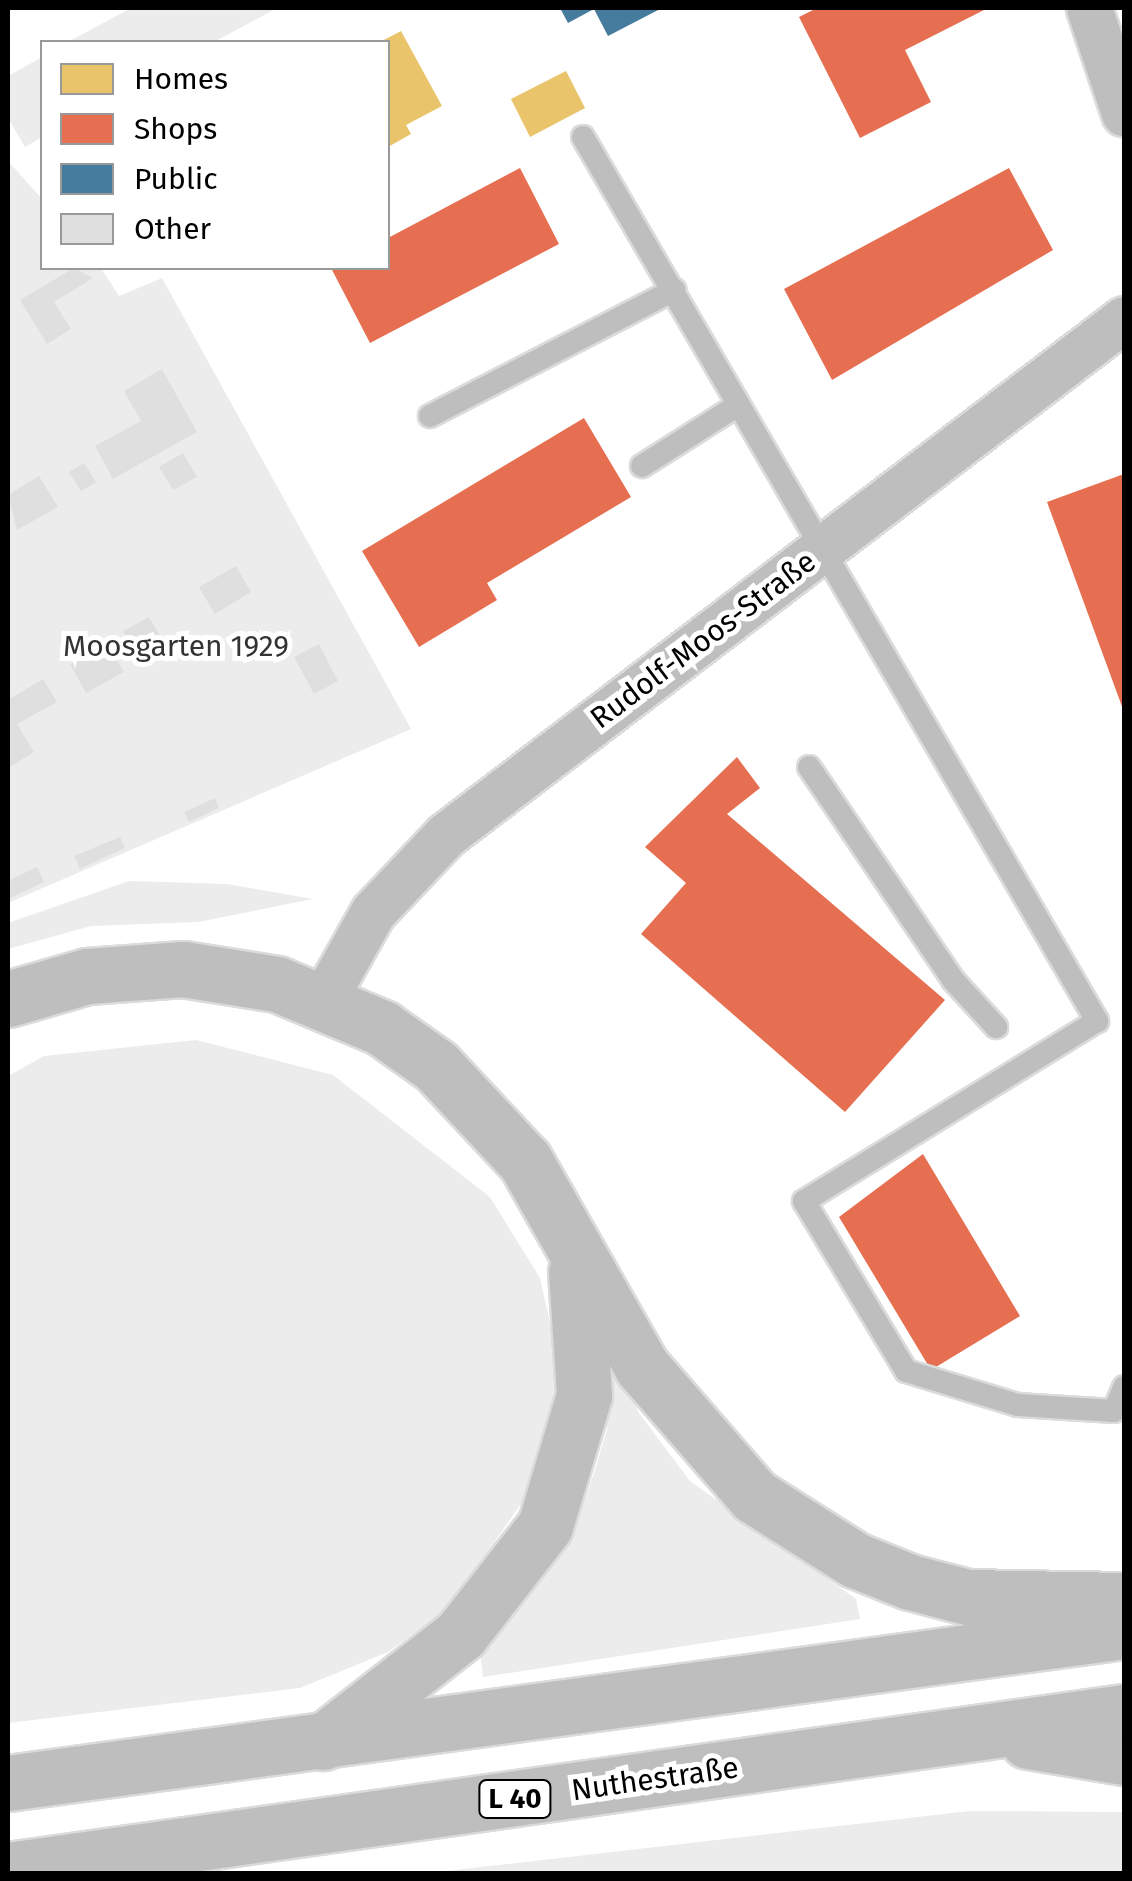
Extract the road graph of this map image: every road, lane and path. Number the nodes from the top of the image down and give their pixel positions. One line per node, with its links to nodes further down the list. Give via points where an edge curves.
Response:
1 (1089, 8): 2 (street)
2 (1124, 114)
3 (583, 137): 4 (lane)
4 (674, 290): 6 (lane); 7 (lane)
5 (1124, 319): 9 (street, Rudolf-Moos-Straße)
6 (738, 404): 8 (lane); 9 (lane)
7 (430, 416)
8 (642, 466)
9 (820, 552): 12 (street, Rudolf-Moos-Straße, via 446,835 373,912); 15 (lane, via 1097,1021 804,1201 906,1371 1037,1406 1114,1411)
10 (809, 767): 13 (lane, via 953,980)
11 (8, 1000): 12 (highway, via 87,976 183,969)
12 (323, 1000): 14 (highway, via 436,1066 526,1160)
13 (996, 1026)
14 (558, 1217): 16 (highway, via 674,1414 754,1496 803,1531 855,1560 968,1597); 20 (highway, via 582,1304 584,1395 545,1526 461,1634)
15 (1124, 1387)
16 (1124, 1600)
17 (1124, 1630): 20 (highway)
18 (1124, 1712): 19 (highway, Nuthestraße / L 40)
19 (976, 1733): 21 (highway); 23 (highway, Nuthestraße / L 40)
20 (322, 1743): 22 (highway)
21 (1124, 1757)
22 (8, 1784)
23 (8, 1870)

